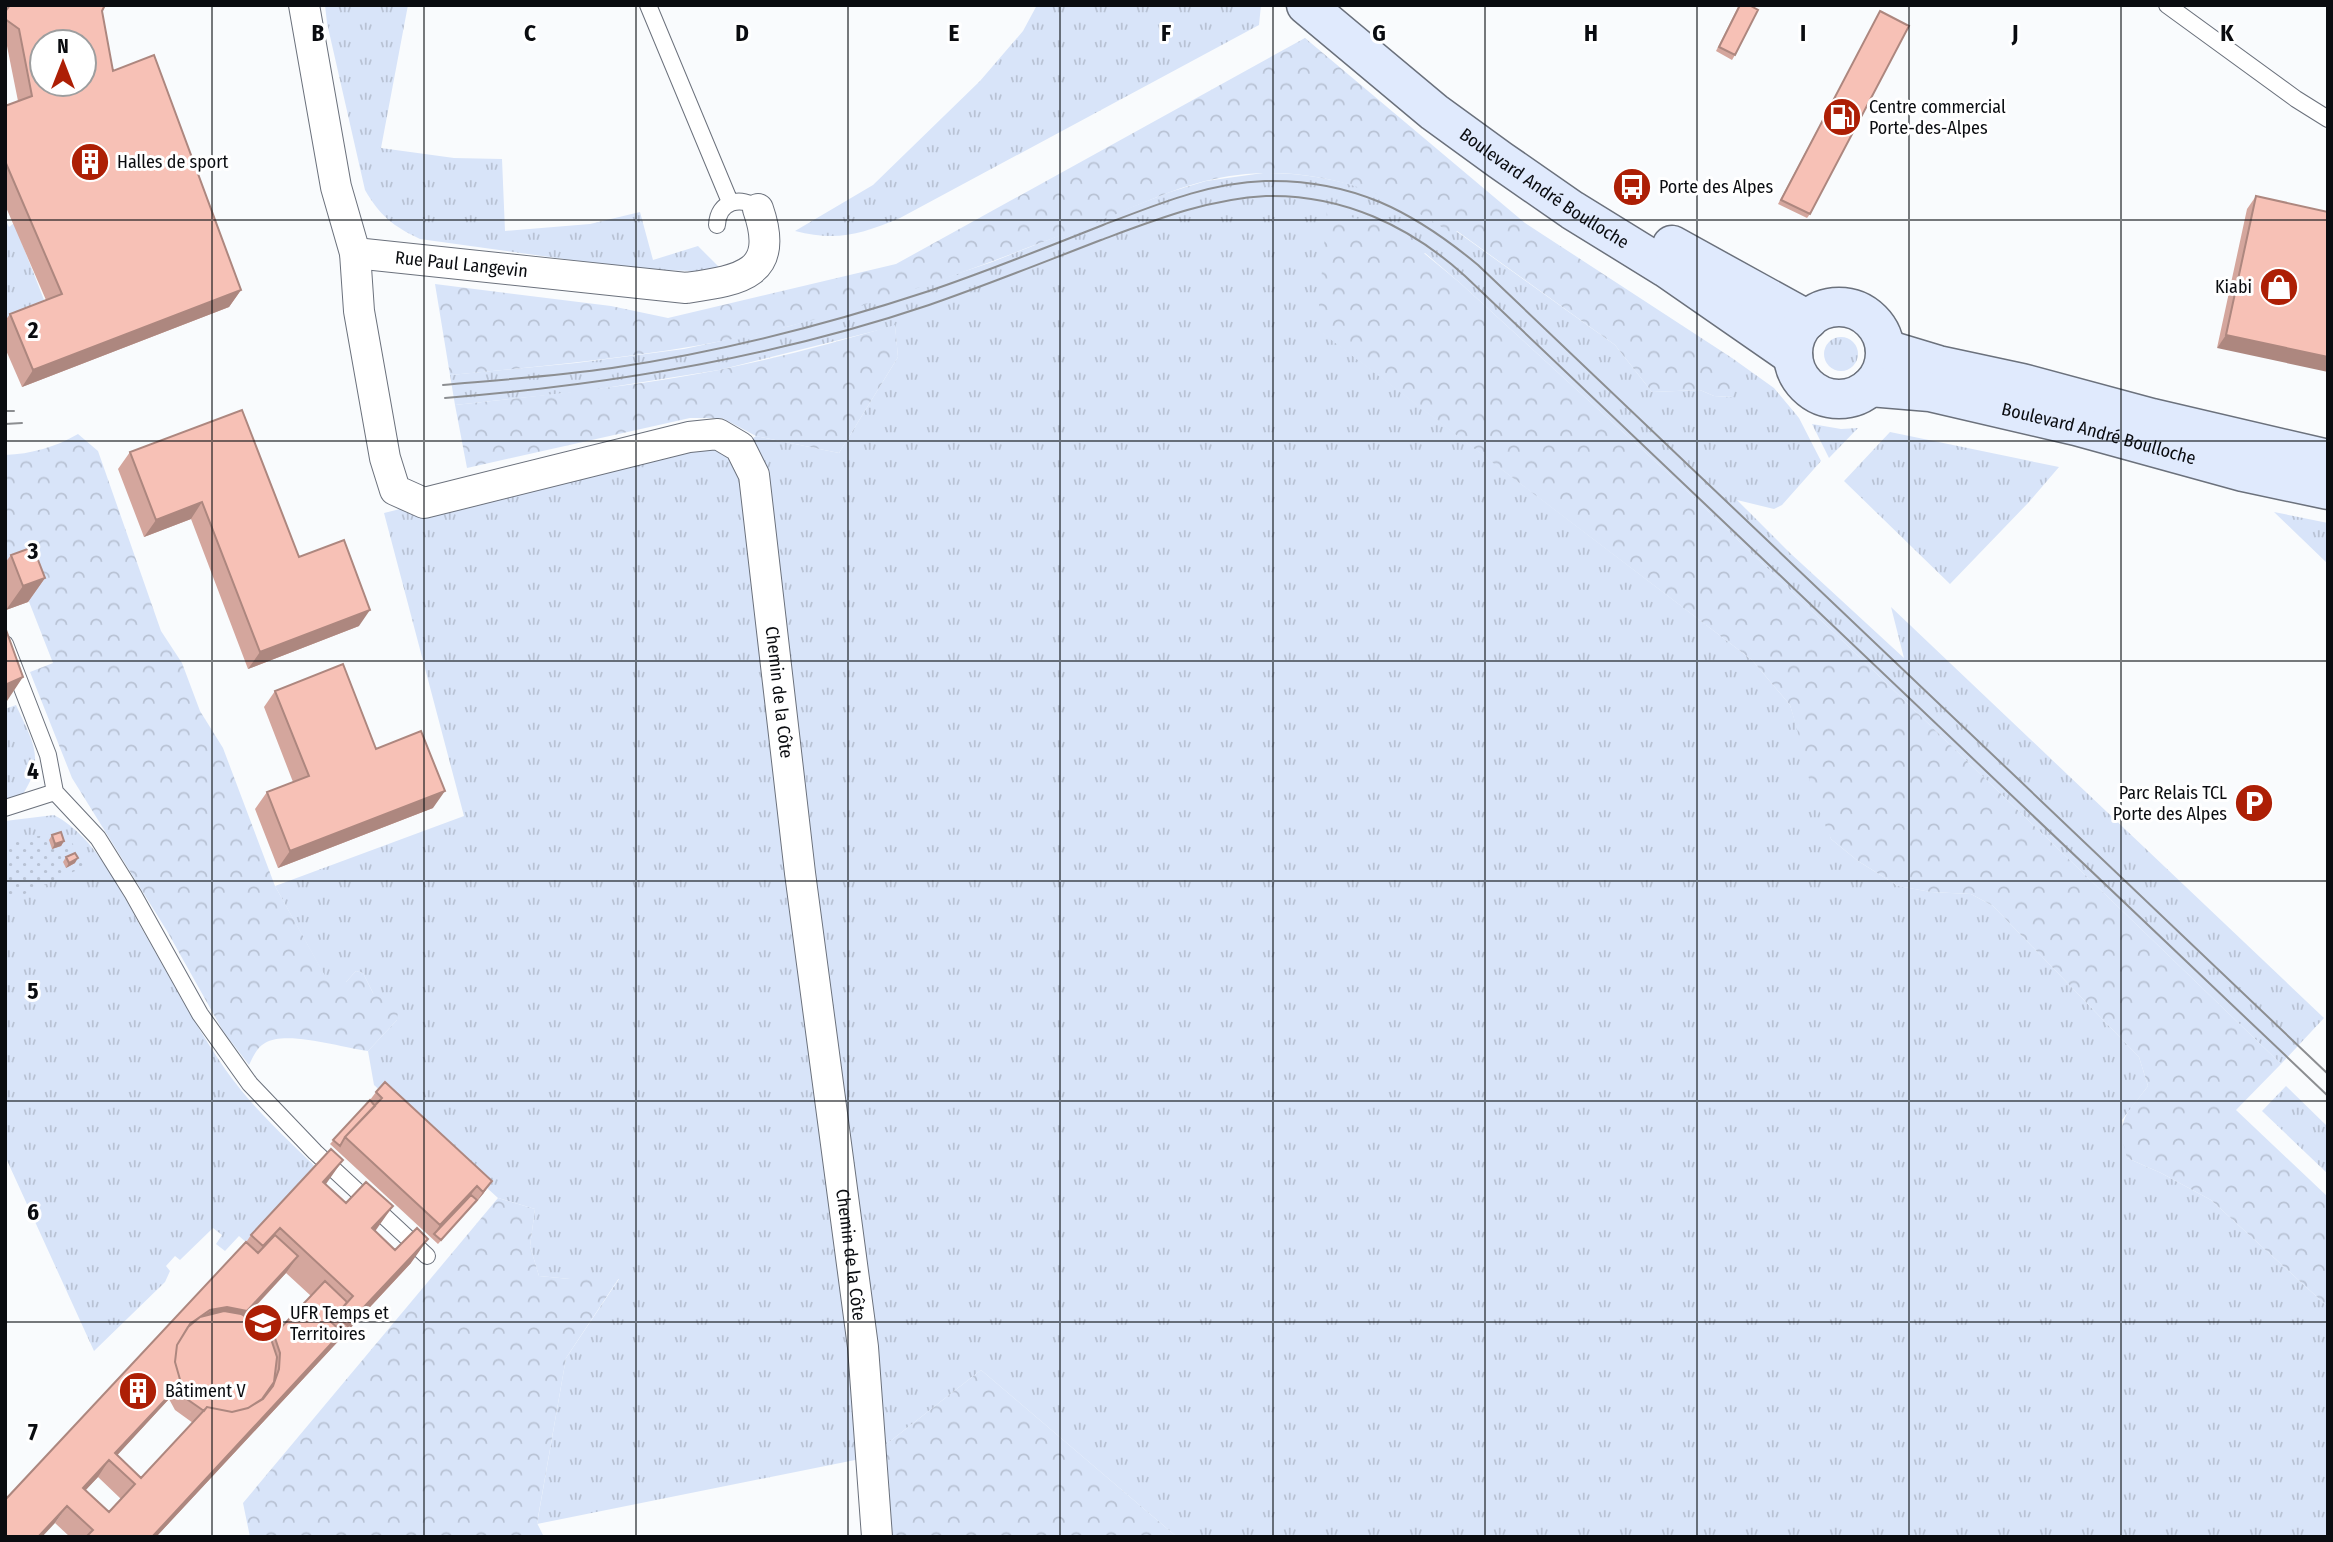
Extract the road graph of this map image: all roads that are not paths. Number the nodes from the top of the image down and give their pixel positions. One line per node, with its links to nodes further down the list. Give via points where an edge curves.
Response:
1 (304, 5): 9 (street, via 336,187)
2 (648, 5): 7 (lane)
3 (1306, 5): 12 (main road, Boulevard André Boulloche, via 1434,112 1500,160)
4 (1339, 5): 10 (main road, Boulevard André Boulloche, via 1481,120 1616,214)
5 (2167, 5): 6 (lane)
6 (2328, 119)
7 (744, 206): 8 (lane, via 719,213); 9 (street, Rue Paul Langevin, via 764,226 765,242 755,269 725,282 687,288)
8 (717, 225)
9 (355, 253): 20 (street, Chemin de la Côte, via 362,324 385,458 395,490 424,503 689,437 718,434 740,447 754,475 798,859 863,1347)
10 (1808, 320): 11 (main road, via 1835,307 1855,310 1879,330); 12 (main road, via 1796,336)
11 (1885, 349): 13 (main road, via 1883,366); 14 (main road, Boulevard André Boulloche)
12 (1793, 356): 13 (main road, Boulevard André Boulloche, via 1804,385 1822,396 1853,397)
13 (1870, 387): 15 (main road, Boulevard André Boulloche, via 1930,392)
14 (2328, 459)
15 (2328, 491)
16 (5, 645): 17 (lane, via 48,755)
17 (55, 792): 18 (lane); 19 (lane, via 98,838 200,1014 250,1084)
18 (5, 808)
19 (427, 1256)
20 (877, 1537)

